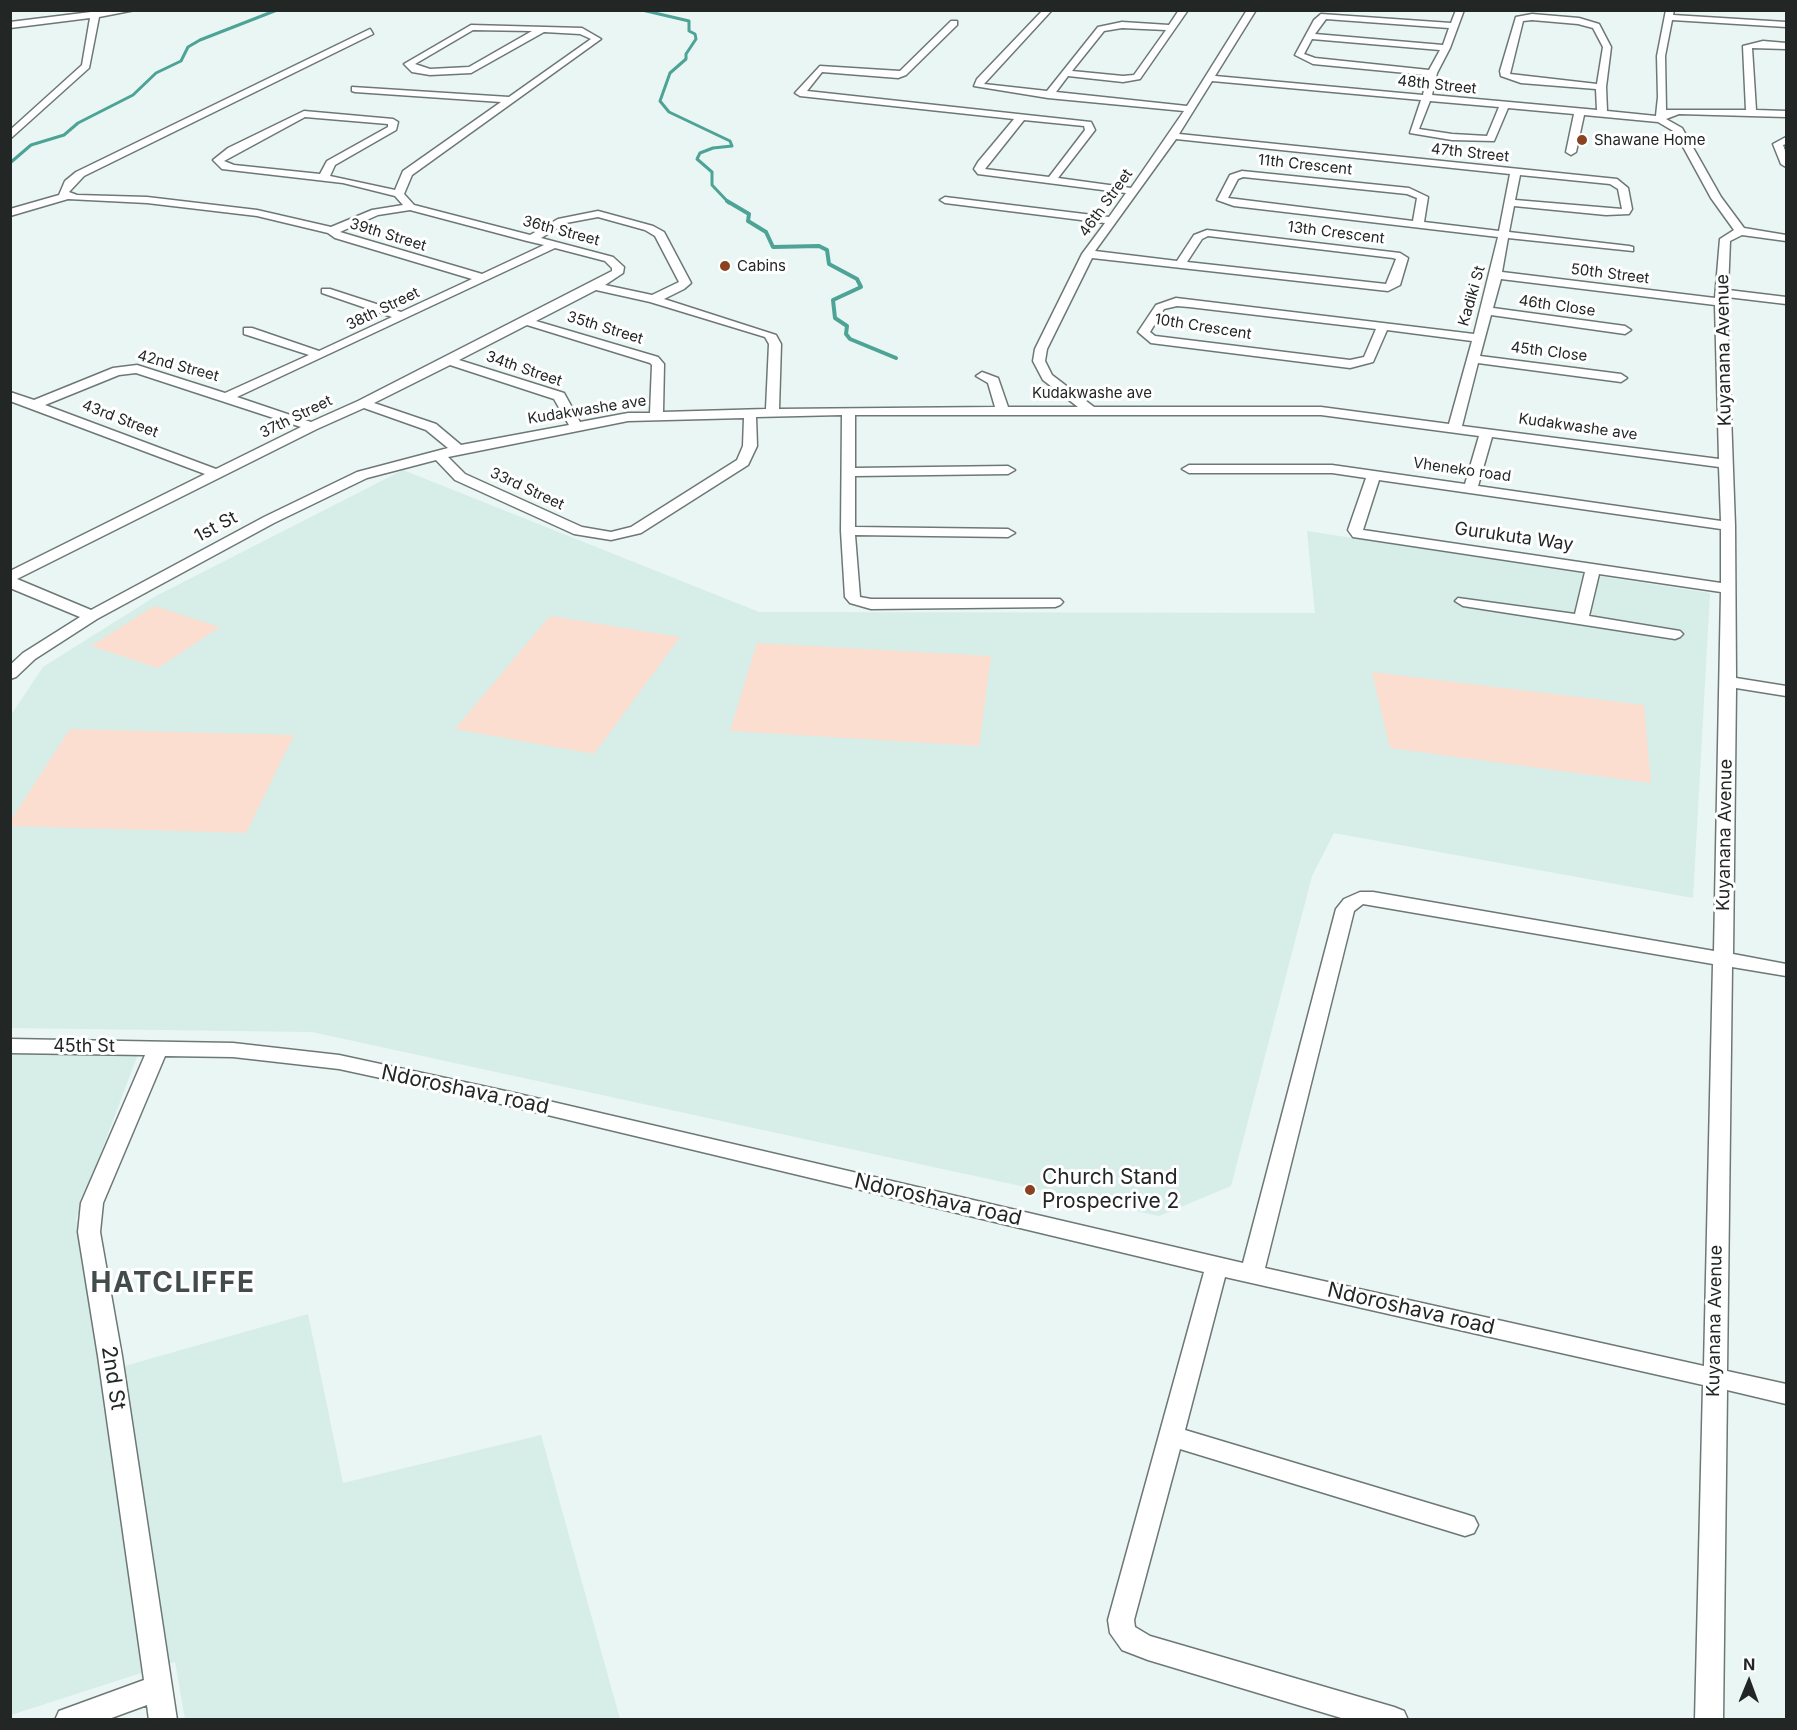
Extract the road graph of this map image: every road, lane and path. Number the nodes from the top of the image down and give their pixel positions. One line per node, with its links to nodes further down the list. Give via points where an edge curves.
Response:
1 (131, 10): 7 (street)
2 (1048, 10): 23 (street, via 978,83 987,88)
3 (1184, 10): 12 (street)
4 (1252, 10): 20 (street, 46th Street)
5 (1460, 10): 11 (street)
6 (1669, 14): 9 (street); 33 (street, via 1661,56)
7 (94, 15): 10 (street); 34 (street, via 86,66)
8 (954, 23): 32 (street, via 903,73 820,69 800,93)
9 (1786, 24)
10 (10, 25)
11 (1454, 26): 15 (street, via 1331,15 1320,18); 17 (street)
12 (1173, 28): 18 (street, via 1122,25 1101,29); 18 (street, via 1137,77)
13 (542, 29): 13 (street, via 471,28 409,64 415,70 430,72 471,70); 25 (street, via 582,32 597,39)
14 (370, 32): 44 (street, via 80,174 69,183 63,194)
15 (1312, 36): 17 (street); 19 (street, via 1299,55 1305,59)
16 (1786, 46): 28 (street, via 1747,46)
17 (1446, 48): 19 (street)
18 (1065, 73): 23 (street)
19 (1432, 73): 24 (street)
20 (1210, 78): 24 (street, 48th Street); 27 (street, 46th Street)
21 (1601, 87): 21 (street, via 1607,47 1596,26 1579,21 1519,19 1506,76); 31 (street)
22 (355, 89): 25 (street)
23 (1048, 95): 27 (street)
24 (1427, 98): 26 (street, 48th Street); 26 (street, via 1413,130 1417,133 1491,139)
25 (512, 100): 43 (street, via 407,173)
26 (1504, 107): 29 (street, 48th Street)
27 (1189, 109): 35 (street, 46th Street)
28 (1751, 112): 30 (street); 33 (street, via 1679,111)
29 (1579, 114): 31 (street, 48th Street); 37 (street)
30 (1786, 114)
31 (1602, 115): 33 (street, 48th Street)
32 (1021, 117): 41 (street, via 1088,124 1090,130); 41 (street, via 979,169)
33 (1660, 119): 52 (street, via 1679,130 1716,198)
34 (10, 136)
35 (1173, 136): 39 (street, 47th Street); 42 (street, 46th Street)
36 (1786, 140): 38 (street, via 1778,144)
37 (1571, 152)
38 (1786, 164)
39 (1515, 172): 46 (street, Kadiki St); 46 (street, 47th Street, via 1613,181 1623,188 1627,209 1606,212)
40 (325, 177): 40 (street, via 234,168 218,160 304,114 393,122 393,128 332,163); 43 (street)
41 (1050, 181): 42 (street)
42 (1133, 191): 49 (street, 46th Street)
43 (399, 195): 47 (street)
44 (66, 196): 48 (street); 51 (street, via 147,200 257,213)
45 (945, 200): 49 (street)
46 (1511, 203): 53 (street, Kadiki St)
47 (410, 207): 51 (street, 39th Street, via 376,212); 55 (street, 36th Street)
48 (10, 213)
49 (1110, 220): 58 (street, 46th Street)
50 (1418, 224): 50 (street, 11th Crescent, via 1234,203 1222,200 1234,177 1242,174 1409,191 1423,197); 53 (street, 11th Crescent)
51 (332, 231): 61 (street, 39th Street)
52 (1740, 231): 54 (street); 64 (street, Kuyanana Avenue, via 1725,239)
53 (1504, 235): 57 (street, 11th Crescent); 60 (street, Kadiki St)
54 (1786, 237)
55 (531, 239): 56 (street, 36th Street); 65 (street, via 562,221 584,214 649,228 660,234 685,279 685,283)
56 (551, 246): 61 (street, 38th Street); 62 (street, 36th Street, via 615,262 617,273)
57 (1629, 249)
58 (1088, 254): 59 (street, 13th Crescent); 83 (street, 46th Street, via 1039,360 1041,368 1059,388)
59 (1181, 263): 59 (street, 13th Crescent, via 1388,288 1394,285 1402,258 1207,233 1198,237)
60 (1496, 275): 64 (street, 50th Street); 67 (street, Kadiki St)
61 (482, 278): 68 (street, 38th Street)
62 (595, 286): 65 (street); 69 (street, 37th Street)
63 (326, 291): 68 (street)
64 (1721, 297): 66 (street, 50th Street); 95 (street, Kuyanana Avenue)
65 (653, 299): 85 (street, via 773,337)
66 (1786, 301)
67 (1486, 311): 71 (street, 46th Close); 73 (street, Kadiki St)
68 (401, 316): 74 (street, 38th Street)
69 (525, 321): 76 (street, 37th Street); 88 (street, 35th Street, via 654,360 658,364)
70 (1383, 326): 70 (street, 10th Crescent, via 1176,302 1160,307 1144,332 1157,340 1350,364 1369,359); 73 (street, 10th Crescent)
71 (1625, 330)
72 (248, 331): 74 (street)
73 (1477, 338): 75 (street, Kadiki St)
74 (320, 356): 80 (street, 38th Street)
75 (1473, 359): 78 (street, 45th Close); 91 (street, Kadiki St)
76 (447, 360): 82 (street, 37th Street); 90 (street, 34th Street, via 559,396)
77 (982, 376): 84 (street, via 994,381)
78 (1621, 378)
79 (10, 396): 81 (street, 43rd Street)
80 (227, 396): 81 (street, 42nd Street, via 126,368); 89 (street, 42nd Street)
81 (36, 404): 99 (street, 43rd Street)
82 (363, 404): 89 (street, 37th Street); 93 (street, via 431,427)
83 (1089, 409): 84 (street, Kudakwashe ave); 91 (street, Kudakwashe ave, via 1321,411)
84 (1002, 410): 86 (street, Kudakwashe ave)
85 (772, 411): 86 (street, Kudakwashe ave); 87 (street, Kudakwashe ave)
86 (849, 411): 98 (street)
87 (750, 412): 88 (street, Kudakwashe ave); 94 (street, 33rd Street, via 750,446 743,462 636,530 611,536 579,531 460,477)
88 (656, 415): 90 (street, Kudakwashe ave)
89 (312, 426): 99 (street, 37th Street)
90 (576, 426): 93 (street, Kudakwashe ave)
91 (1455, 427): 92 (street, Kudakwashe ave)
92 (1486, 431): 95 (street, Kudakwashe ave); 101 (street)
93 (458, 450): 94 (street, 1st St)
94 (439, 455): 111 (street, 1st St, via 376,470 329,490)
95 (1726, 464): 102 (street, Kuyanana Avenue)
96 (1189, 469): 100 (street, Vheneko road, via 1310,468)
97 (1008, 470): 98 (street)
98 (847, 472): 103 (street)
99 (218, 474): 106 (street, 37th Street)
100 (1374, 474): 101 (street, Vheneko road); 105 (street, Gurukuta Way, via 1355,530 1358,534)
101 (1472, 488): 102 (street, Vheneko road)
102 (1728, 526): 108 (street, Kuyanana Avenue)
103 (848, 531): 104 (street); 110 (street, via 852,597 861,602)
104 (1008, 533)
105 (1593, 568): 108 (street, Gurukuta Way); 112 (street)
106 (10, 577)
107 (10, 582): 111 (street)
108 (1727, 588): 115 (street, Kuyanana Avenue)
109 (1463, 601): 112 (street)
110 (1055, 602)
111 (92, 616): 114 (street, 1st St, via 29,656)
112 (1581, 619): 113 (street)
113 (1675, 634)
114 (10, 674)
115 (1728, 682): 116 (street); 117 (street, Kuyanana Avenue)
116 (1786, 691)
117 (1723, 958): 118 (street); 122 (street, via 1373,898 1351,903 1345,909); 123 (street, Kuyanana Avenue)
118 (1786, 970)
119 (10, 1046): 120 (street, 45th St)
120 (158, 1048): 121 (street, Ndoroshava road, via 254,1051 339,1062); 127 (street, 2nd St, via 92,1203 89,1232)
121 (1217, 1266): 122 (street, Ndoroshava road); 125 (street)
122 (1252, 1273): 123 (street, Ndoroshava road)
123 (1714, 1377): 124 (street, Ndoroshava road); 131 (street, Kuyanana Avenue)
124 (1786, 1394)
125 (1171, 1436): 126 (street); 130 (street, via 1121,1620 1123,1633 1148,1648)
126 (1465, 1525)
127 (158, 1688): 128 (street); 129 (street, 2nd St)
128 (69, 1719)
129 (163, 1719)
130 (1395, 1719)
131 (1708, 1719)

